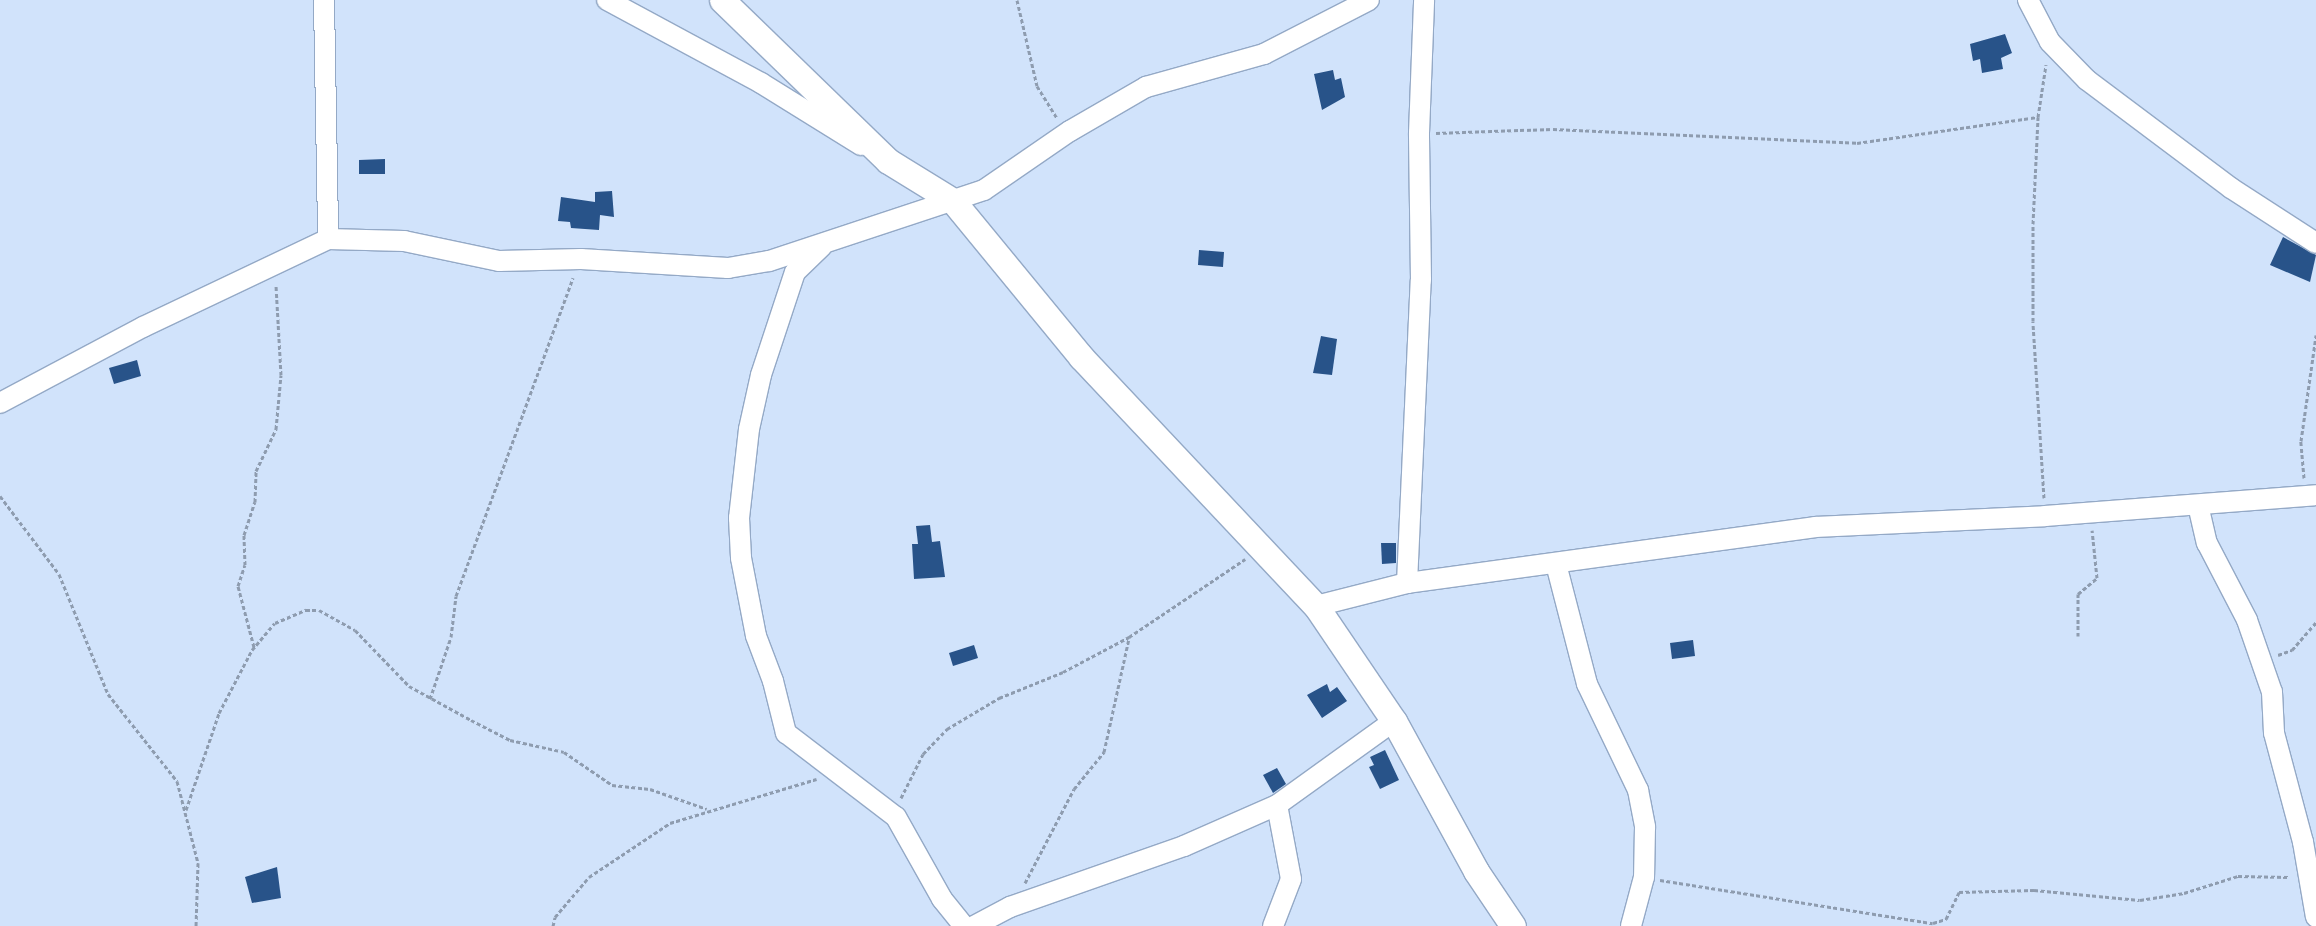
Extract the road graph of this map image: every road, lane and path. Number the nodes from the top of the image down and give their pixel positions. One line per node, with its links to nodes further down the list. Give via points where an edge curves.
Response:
1 (324, 0): 14 (street)
2 (607, 0): 12 (street, via 761,83)
3 (722, 0): 12 (street)
4 (1017, 0): 10 (path, via 1037,86 1050,112)
5 (1369, 0): 10 (street, via 1264,54 1146,87)
6 (1424, 0): 11 (street)
7 (2028, 0): 8 (street)
8 (2050, 42): 9 (path); 16 (street, via 2087,80 2231,188)
9 (2038, 117): 11 (path, via 1857,143 1553,129); 25 (path, via 2033,321)
10 (1070, 131): 13 (street, via 984,190)
11 (1418, 132): 28 (street, via 1421,280)
12 (888, 161): 13 (street)
13 (953, 201): 15 (street); 26 (street, via 1081,357)
14 (328, 239): 17 (street, via 404,241 499,261); 18 (street)
15 (825, 243): 17 (street, via 728,268); 37 (street, via 795,272 761,375 749,429 739,518 741,558 756,636 773,681 786,733)
16 (2316, 243)
17 (581, 259): 35 (path, via 456,596 451,638)
18 (278, 267): 20 (street, via 143,327); 33 (path, via 274,303 281,375 276,429 256,471 255,502 244,536 245,565 238,586)
19 (2316, 335): 22 (path, via 2300,440)
20 (0, 403)
21 (0, 496): 40 (path, via 59,574 108,694 178,782)
22 (2311, 496): 23 (street)
23 (2198, 505): 24 (street); 34 (street, via 2207,543 2247,620)
24 (2091, 513): 25 (street); 31 (path, via 2097,578 2078,594)
25 (2045, 516): 27 (street, via 1815,527)
26 (1264, 547): 29 (street); 32 (path)
27 (1556, 564): 28 (street); 42 (street, via 1587,684 1638,790 1645,827)
28 (1407, 583): 29 (street)
29 (1316, 606): 36 (street)
30 (2316, 622): 34 (path, via 2292,650)
31 (2078, 636)
32 (1129, 637): 41 (path, via 1063,672 998,698 947,729 923,754 904,787); 44 (path, via 1127,660 1104,752 1074,789 1054,835)
33 (254, 647): 35 (path, via 275,623 306,610 319,610 355,630 389,669); 40 (path, via 219,714)
34 (2261, 660): 43 (street, via 2272,692 2274,733 2303,842)
35 (430, 699): 39 (path, via 510,740 569,754 612,786 650,789)
36 (1394, 721): 38 (street); 51 (street, via 1476,871)
37 (842, 778): 39 (path, via 810,780); 41 (street)
38 (1277, 805): 44 (street, via 1184,846); 50 (street, via 1290,879)
39 (707, 809): 47 (path, via 670,823 602,867 575,891 555,917)
40 (186, 810): 46 (path, via 198,863)
41 (896, 818): 48 (street, via 942,899)
42 (1644, 877): 43 (path, via 1933,924 1944,921 1960,892 2034,890 2140,900 2184,893 2238,876); 52 (street)
43 (2308, 880): 45 (street)
44 (1010, 907): 49 (street)
45 (2316, 917)
46 (196, 926)
47 (553, 926)
48 (964, 926)
49 (974, 926)
50 (1273, 926)
51 (1514, 926)
52 (1632, 926)

